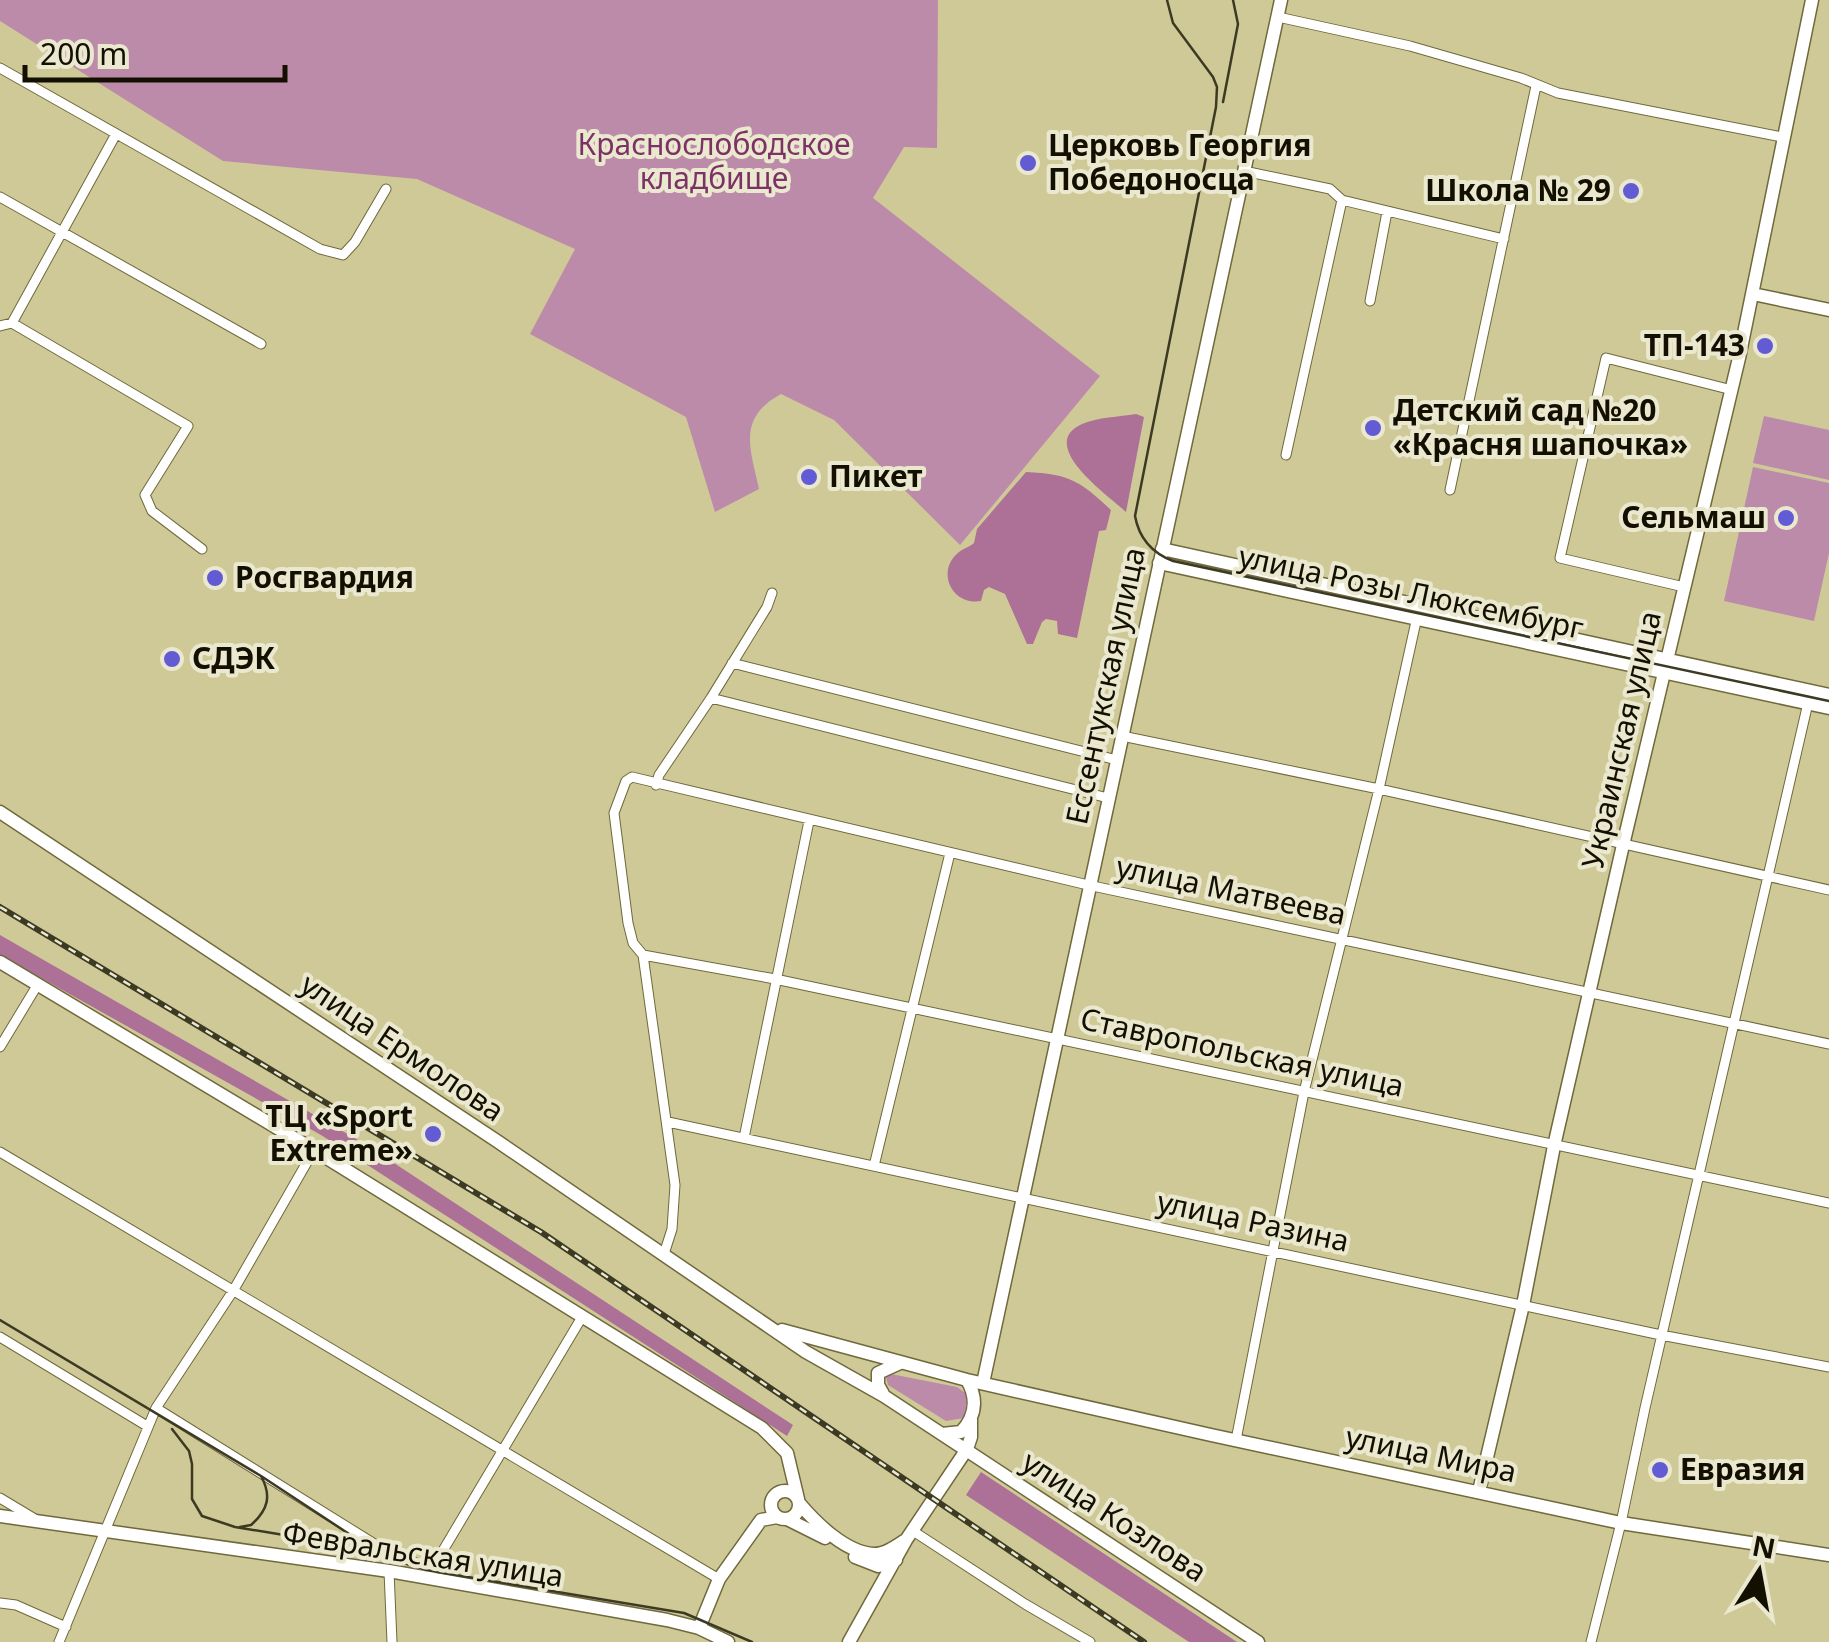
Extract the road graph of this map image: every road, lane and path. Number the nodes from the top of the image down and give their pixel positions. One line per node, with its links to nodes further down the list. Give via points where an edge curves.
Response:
1 (1282, 0): 3 (street, Ессентукская улица)
2 (1812, 0): 7 (street, Украинская улица)
3 (1278, 17): 5 (street, via 1410,46); 8 (street, Ессентукская улица)
4 (0, 68): 6 (street)
5 (1536, 86): 7 (street); 14 (street)
6 (116, 134): 9 (street, via 320,249 342,255); 13 (street)
7 (1782, 137): 15 (street, Украинская улица)
8 (1244, 170): 11 (street, via 1330,189); 25 (street, Ессентукская улица)
9 (386, 189)
10 (0, 197): 13 (street)
11 (1342, 200): 12 (street); 22 (street)
12 (1388, 212): 14 (street); 16 (street)
13 (60, 231): 18 (street); 20 (street)
14 (1504, 239): 23 (street)
15 (1753, 294): 17 (street); 21 (street, Украинская улица)
16 (1370, 301)
17 (1829, 310)
18 (12, 323): 19 (street); 24 (street, via 188,426 146,496 152,511)
19 (0, 326)
20 (261, 344)
21 (1732, 390): 26 (street, Украинская улица); 26 (street, via 1606,358 1560,558)
22 (1286, 455)
23 (1450, 490)
24 (202, 548)
25 (1161, 556): 28 (street, улица Розы Люксембург); 29 (street, улица Розы Люксембург); 36 (street, Ессентукская улица)
26 (1684, 588): 31 (street, Украинская улица)
27 (772, 592): 30 (street)
28 (1420, 603): 29 (street); 31 (street, улица Розы Люксембург)
29 (1416, 620): 31 (street, улица Розы Люксембург); 39 (street)
30 (732, 663): 33 (street); 37 (street)
31 (1666, 667): 32 (street, улица Розы Люксембург); 34 (street, улица Розы Люксембург); 43 (street, Украинская улица)
32 (1829, 696)
33 (711, 698): 38 (street); 40 (street)
34 (1808, 704): 35 (street, улица Розы Люксембург); 45 (street)
35 (1829, 708)
36 (1122, 736): 37 (street, Ессентукская улица); 39 (street)
37 (1117, 760): 40 (street, Ессентукская улица)
38 (656, 785): 42 (street, улица Матвеева); 49 (street, улица Матвеева, via 626,780 614,814 628,923)
39 (1379, 789): 43 (street); 48 (street)
40 (1108, 798): 46 (street, Ессентукская улица)
41 (0, 812): 70 (street, улица Ермолова)
42 (809, 820): 44 (street, улица Матвеева); 51 (street)
43 (1623, 845): 45 (street); 53 (street, Украинская улица)
44 (950, 852): 46 (street, улица Матвеева); 54 (street)
45 (1766, 876): 47 (street); 55 (street)
46 (1088, 885): 48 (street, улица Матвеева); 56 (street, Ессентукская улица)
47 (1829, 890)
48 (1340, 940): 53 (street, улица Матвеева); 59 (street)
49 (644, 955): 51 (street, Ставропольская улица); 60 (street)
50 (0, 962): 52 (street)
51 (775, 978): 54 (street, Ставропольская улица); 61 (street)
52 (38, 984): 58 (street); 63 (street)
53 (1590, 992): 55 (street, улица Матвеева); 62 (street, Украинская улица)
54 (914, 1008): 56 (street, Ставропольская улица); 65 (street)
55 (1733, 1022): 57 (street, улица Матвеева); 66 (street)
56 (1056, 1039): 59 (street, Ставропольская улица); 67 (street, Ессентукская улица)
57 (1829, 1044)
58 (0, 1047)
59 (1304, 1092): 62 (street, Ставропольская улица); 69 (street)
60 (668, 1122): 61 (street, улица Разина); 70 (street, via 675,1185)
61 (744, 1138): 65 (street, улица Разина)
62 (1554, 1146): 66 (street, Ставропольская улица); 72 (street, Украинская улица)
63 (314, 1150): 71 (street); 73 (street)
64 (0, 1152): 71 (street)
65 (874, 1166): 67 (street, улица Разина)
66 (1699, 1177): 68 (street, Ставропольская улица); 75 (street)
67 (1021, 1199): 69 (street, улица Разина); 80 (street, Ессентукская улица)
68 (1829, 1203)
69 (1274, 1251): 72 (street, улица Разина); 87 (street)
70 (664, 1254): 74 (street, улица Ермолова)
71 (233, 1291): 83 (street); 90 (street)
72 (1523, 1305): 75 (street, улица Разина); 91 (street, Украинская улица)
73 (582, 1316): 88 (street); 90 (street)
74 (774, 1328): 77 (street, улица Мира); 82 (street)
75 (1662, 1336): 78 (street, улица Разина); 97 (street)
76 (0, 1337): 85 (street)
77 (900, 1362): 79 (street, улица Мира); 82 (street, via 878,1372)
78 (1829, 1368)
79 (967, 1380): 80 (street, улица Мира); 84 (street)
80 (982, 1384): 81 (street, улица Мира)
81 (1024, 1392): 84 (street, улица Мира, via 984,1396); 87 (street, улица Мира)
82 (884, 1396): 86 (street)
83 (156, 1408): 85 (street); 100 (street, Февральская улица)
84 (972, 1416): 86 (street, улица Мира, via 961,1432); 89 (street)
85 (147, 1426): 98 (street)
86 (942, 1434): 89 (street, улица Козлова)
87 (1236, 1440): 91 (street, улица Мира)
88 (779, 1442): 93 (street); 94 (street, via 785,1470)
89 (967, 1449): 99 (street); 113 (street, улица Козлова)
90 (501, 1451): 100 (street, Февральская улица, via 432,1569); 104 (street)
91 (1479, 1491): 97 (street, улица Мира)
92 (0, 1498): 96 (street)
93 (799, 1501): 94 (street, via 797,1514); 94 (street, via 790,1492); 99 (street, via 826,1530 868,1553 890,1550)
94 (779, 1508): 102 (street, via 856,1557 878,1566); 104 (street, via 761,1520)
95 (0, 1516): 96 (street, Февральская улица)
96 (42, 1522): 98 (street, Февральская улица)
97 (1622, 1523): 101 (street, улица Мира); 114 (street)
98 (107, 1530): 103 (street, Февральская улица); 106 (street)
99 (910, 1535): 102 (street); 112 (street)
100 (389, 1553): 103 (street)
101 (1829, 1556)
102 (896, 1560): 111 (street)
103 (385, 1570): 107 (street, Февральская улица); 109 (street)
104 (719, 1579): 107 (street)
105 (0, 1603): 106 (street)
106 (66, 1627): 108 (street)
107 (699, 1628): 110 (street, Февральская улица)
108 (59, 1642)
109 (392, 1642)
110 (728, 1642)
111 (850, 1642)
112 (1090, 1642)
113 (1258, 1642)
114 (1591, 1642)

